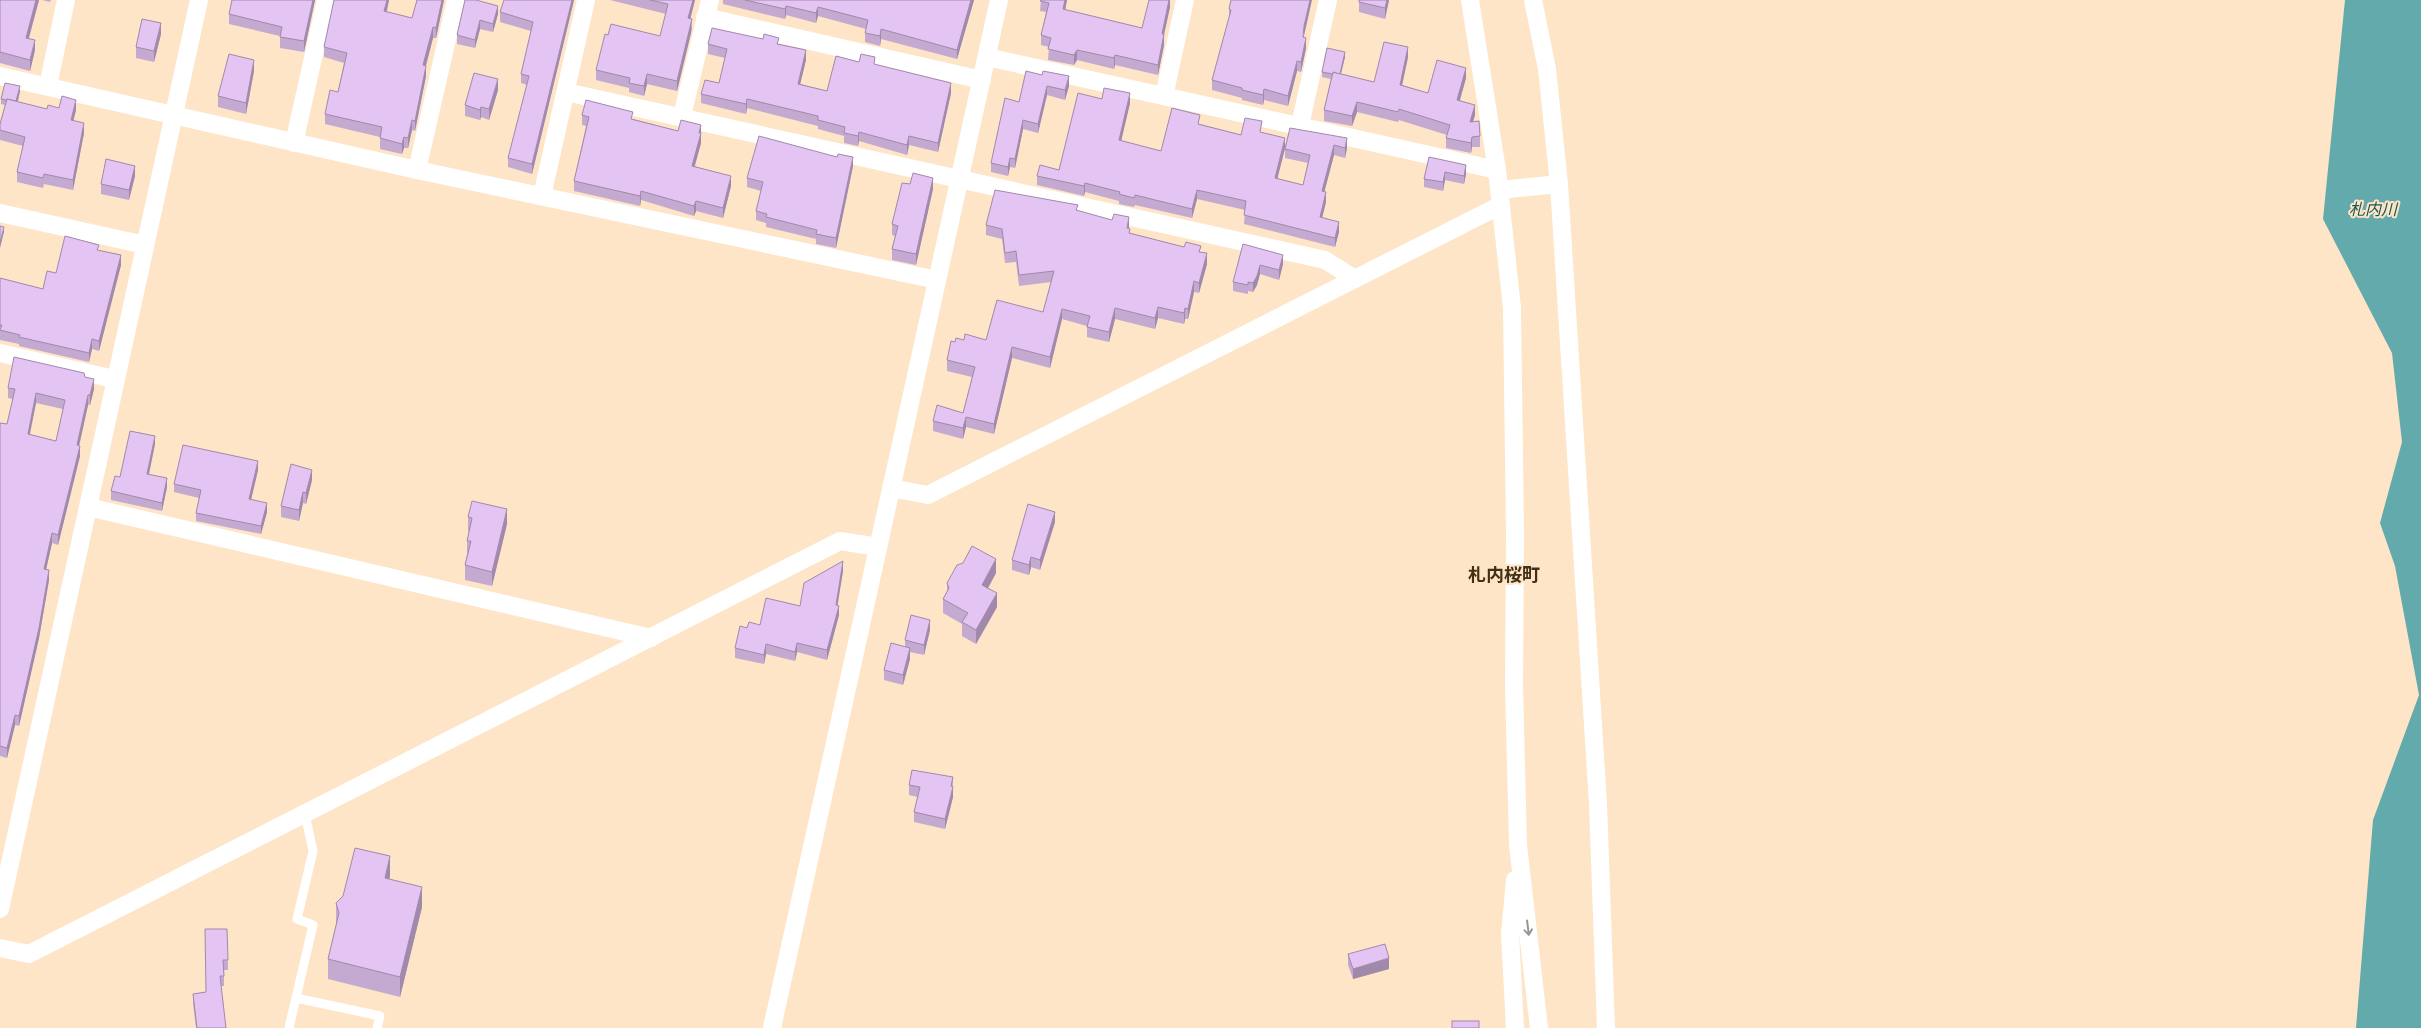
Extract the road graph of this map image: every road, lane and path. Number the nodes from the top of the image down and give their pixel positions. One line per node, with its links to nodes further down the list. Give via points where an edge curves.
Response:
1 (66, 0): 16 (street)
2 (199, 0): 19 (street)
3 (326, 0): 22 (street)
4 (456, 0): 23 (street)
5 (586, 0): 17 (street)
6 (710, 0): 12 (street)
7 (999, 0): 13 (street)
8 (1185, 0): 18 (street)
9 (1328, 0): 21 (street)
10 (1470, 0): 24 (street)
11 (1533, 0): 26 (street, via 1547,70)
12 (705, 17): 15 (street); 20 (street)
13 (987, 57): 15 (street); 18 (street)
14 (0, 76): 16 (street)
15 (982, 80): 25 (street)
16 (48, 86): 19 (street)
17 (566, 92): 20 (street); 27 (street)
18 (1164, 96): 21 (street)
19 (174, 114): 22 (street); 30 (street)
20 (682, 116): 25 (street)
21 (1300, 125): 24 (street)
22 (294, 143): 23 (street)
23 (417, 170): 27 (street)
24 (1497, 170): 28 (street)
25 (960, 178): 31 (street, via 1325,260); 32 (street)
26 (1558, 184): 28 (street); 49 (street, via 1598,804)
27 (542, 196): 32 (street)
28 (1500, 197): 31 (street); 40 (street, via 1512,308)
29 (0, 213): 30 (street)
30 (145, 245): 34 (street)
31 (1355, 279): 35 (street, via 928,495)
32 (937, 280): 35 (street)
33 (0, 353): 34 (street)
34 (114, 379): 36 (street)
35 (891, 488): 37 (street)
36 (88, 507): 38 (street); 41 (street)
37 (878, 547): 38 (street, via 840,540); 46 (street)
38 (651, 638): 39 (street)
39 (305, 814): 42 (street, via 29,954); 43 (lane, via 313,851 297,920 313,925)
40 (1518, 844): 47 (street, via 1510,934); 48 (street, one-way to 48)
41 (0, 909)
42 (0, 948)
43 (296, 998): 44 (lane); 45 (lane, via 380,1016)
44 (289, 1028)
45 (377, 1028)
46 (772, 1028)
47 (1515, 1028)
48 (1540, 1028)
49 (1606, 1028)

